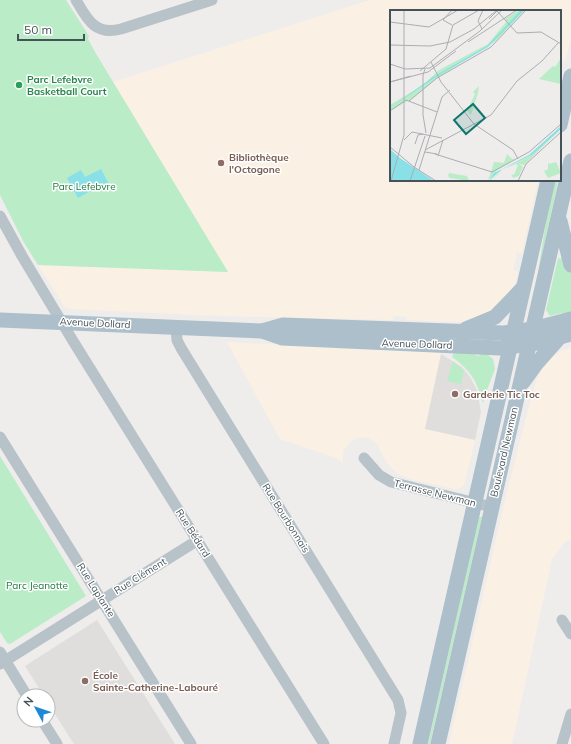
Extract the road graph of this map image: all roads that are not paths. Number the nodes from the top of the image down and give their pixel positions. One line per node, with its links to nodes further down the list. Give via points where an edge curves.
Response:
1 (76, 0): 2 (street, via 95,26 110,32)
2 (212, 0)
3 (571, 76): 4 (main road)
4 (561, 121)
5 (571, 161): 8 (main road, Boulevard Newman)
6 (548, 181): 10 (main road, Boulevard Newman)
7 (0, 216): 13 (street, Rue Bédard)
8 (559, 216): 9 (main road); 15 (main road, Boulevard Newman)
9 (571, 265)
10 (523, 288): 17 (main road, via 494,317); 19 (main road, Boulevard Newman)
11 (571, 319): 15 (main road, Avenue Dollard)
12 (0, 320): 13 (main road, Avenue Dollard)
13 (62, 322): 14 (main road, Avenue Dollard); 26 (street, Rue Bédard)
14 (176, 327): 16 (main road, Avenue Dollard); 37 (street, Rue Bourbonnais, via 180,348 394,694 400,708)
15 (533, 329): 19 (main road, Avenue Dollard); 20 (main road, Boulevard Newman)
16 (262, 331): 17 (main road, Avenue Dollard, via 283,325); 19 (main road, Avenue Dollard, via 282,338)
17 (458, 332): 19 (main road, Avenue Dollard)
18 (565, 336): 20 (main road, Avenue Dollard); 21 (main road, via 536,364)
19 (511, 340): 20 (main road, Avenue Dollard); 24 (main road, Boulevard Newman)
20 (529, 344): 21 (main road, Boulevard Newman)
21 (519, 388): 25 (main road, Boulevard Newman)
22 (0, 437): 27 (street, Rue Laplante)
23 (364, 458): 24 (street, Terrasse Newman, via 376,472 391,482)
24 (474, 503): 25 (street, Terrasse Newman); 38 (main road, Boulevard Newman)
25 (492, 507): 39 (main road, Boulevard Newman)
26 (198, 540): 27 (street, Rue Clément); 36 (street, Rue Bédard)
27 (102, 600): 30 (street, Rue Clément); 35 (street, Rue Laplante)
28 (562, 620): 29 (street)
29 (571, 634)
30 (2, 659): 31 (street)
31 (22, 688)
32 (571, 714): 40 (street)
33 (47, 728): 34 (street)
34 (56, 744)
35 (191, 744)
36 (324, 744)
37 (394, 744)
38 (420, 744)
39 (438, 744)
40 (562, 744)

